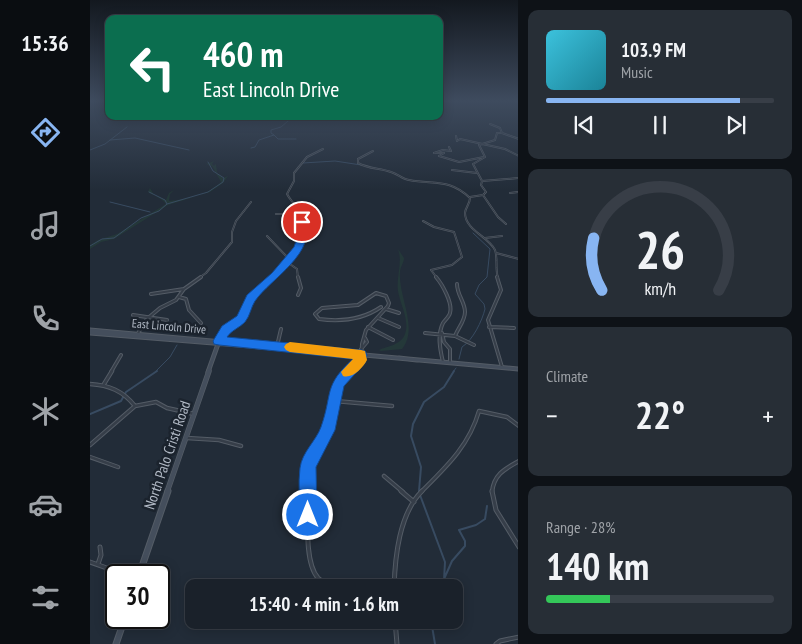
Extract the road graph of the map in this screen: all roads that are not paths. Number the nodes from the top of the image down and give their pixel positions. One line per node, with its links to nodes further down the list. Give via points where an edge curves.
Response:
1 (501, 130): 2 (street)
2 (502, 133): 4 (street); 5 (street, via 498,133 494,140)
3 (456, 136): 5 (street, via 457,140)
4 (518, 139)
5 (479, 144): 9 (street); 10 (street)
6 (449, 147): 10 (street, via 451,151 434,153 444,153 438,156 459,162)
7 (323, 149): 21 (street, via 307,157 294,173 287,196 295,204)
8 (373, 151): 18 (street, via 358,159 358,163 390,171 408,180 437,181 453,186)
9 (518, 156)
10 (485, 157): 12 (street, via 473,164)
11 (452, 170): 12 (street)
12 (477, 173): 14 (street)
13 (518, 178): 14 (street)
14 (482, 181): 17 (street, via 486,192)
15 (518, 192): 16 (street)
16 (510, 193)
17 (483, 195): 18 (street); 23 (street)
18 (469, 197): 26 (street, via 466,219)
19 (251, 202): 31 (street, via 235,222 231,244 206,273)
20 (276, 214): 21 (street)
21 (298, 214): 29 (street, via 304,234 301,244)
22 (423, 221): 52 (street, via 454,232 461,250 459,262 431,270 442,284 450,308)
23 (506, 224)
24 (267, 236): 29 (street)
25 (502, 236): 26 (street)
26 (485, 238): 27 (street)
27 (496, 253): 28 (street); 47 (street, via 495,269 501,290 489,315)
28 (518, 259)
29 (288, 261): 33 (street, via 297,268 301,288); 57 (street, via 251,298 241,318 226,330)
30 (457, 284): 54 (street, via 465,314)
31 (184, 289): 32 (street); 34 (street)
32 (151, 294)
33 (298, 294)
34 (179, 297): 42 (street); 44 (street, via 186,299 189,310)
35 (382, 307): 37 (street)
36 (386, 309): 37 (street, via 388,298 376,293 355,306 322,308 315,314 319,319 342,320); 38 (street); 39 (street)
37 (377, 311): 39 (street)
38 (399, 313)
39 (382, 314): 41 (street)
40 (133, 315): 42 (street)
41 (378, 318): 45 (street); 46 (street)
42 (147, 319): 43 (street); 53 (street)
43 (167, 320)
44 (201, 323)
45 (368, 327): 55 (street); 56 (street)
46 (399, 327)
47 (489, 327): 48 (street); 66 (street)
48 (514, 328)
49 (281, 329): 59 (street)
50 (90, 331): 53 (main road, East Lincoln Drive)
51 (425, 333): 52 (street)
52 (441, 334): 54 (street); 61 (street); 62 (street, via 450,348)
53 (137, 335): 57 (main road, East Lincoln Drive)
54 (456, 336): 58 (street)
55 (365, 337): 60 (street); 60 (street, via 367,342)
56 (393, 340)
57 (218, 342): 59 (main road, East Lincoln Drive); 73 (main road, North Palo Cristi Road)
58 (472, 345)
59 (277, 347): 60 (main road, East Lincoln Drive, via 332,354)
60 (361, 351): 64 (main road, East Lincoln Drive, via 409,360); 70 (street, via 361,360 340,380)
61 (441, 352): 62 (street); 64 (street)
62 (449, 353): 65 (street)
63 (121, 355): 69 (street)
64 (443, 362): 65 (main road, East Lincoln Drive)
65 (450, 362): 66 (main road, East Lincoln Drive)
66 (502, 367): 67 (main road, East Lincoln Drive)
67 (518, 369)
68 (90, 384): 69 (street)
69 (104, 384): 71 (street, via 125,395)
70 (334, 401): 72 (street); 89 (street, via 327,430 308,467 309,555 311,568)
71 (135, 406): 73 (street, via 156,402); 76 (street)
72 (392, 406)
73 (194, 414): 75 (main road, North Palo Cristi Road)
74 (518, 426): 82 (street, via 507,417 479,412 467,444)
75 (186, 438): 77 (street, via 219,440); 87 (main road, North Palo Cristi Road)
76 (90, 445)
77 (241, 446)
78 (90, 457): 80 (street)
79 (518, 461): 84 (street, via 496,477 493,496 500,521)
80 (118, 467)
81 (384, 476): 82 (street)
82 (414, 502): 90 (street, via 399,535)
83 (100, 547): 86 (street)
84 (518, 547)
85 (90, 562): 86 (street)
86 (98, 564): 88 (street)
87 (143, 564)
88 (105, 568)
89 (319, 579)
90 (394, 579)
91 (121, 629): 94 (main road)
92 (396, 629): 95 (street)
93 (518, 636): 96 (street)
94 (116, 644)
95 (397, 644)
96 (496, 644)

